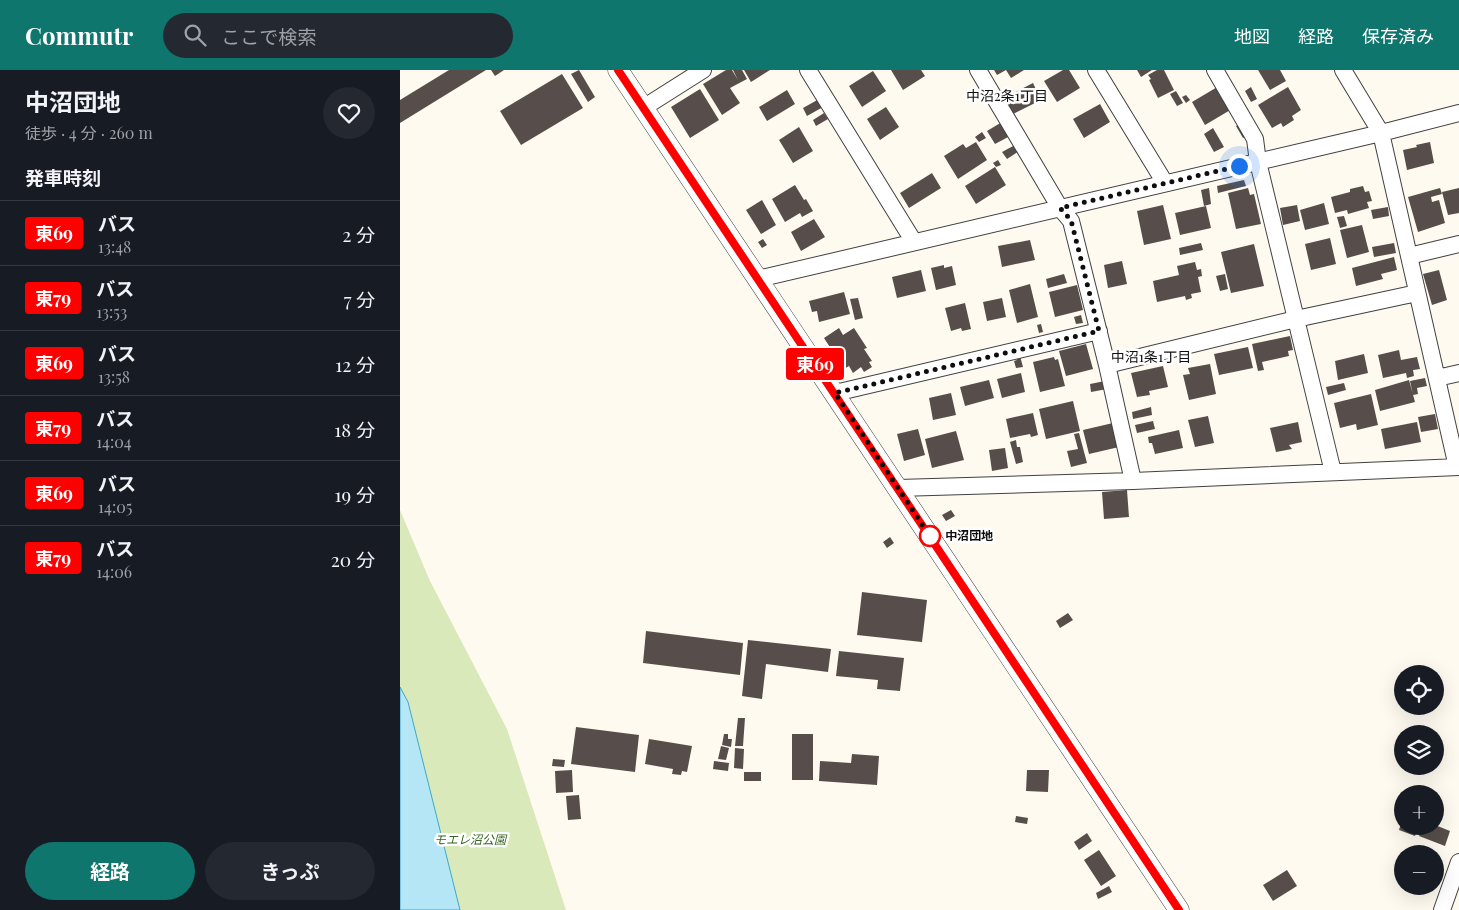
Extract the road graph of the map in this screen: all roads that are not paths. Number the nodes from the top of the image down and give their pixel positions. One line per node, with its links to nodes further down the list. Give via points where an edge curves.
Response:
1 (618, 70): 8 (street)
2 (703, 70): 8 (street)
3 (808, 70): 14 (street)
4 (978, 70): 13 (street)
5 (1096, 70): 12 (street)
6 (1215, 70): 11 (street, via 1255,139)
7 (1343, 70): 10 (street)
8 (643, 108): 17 (street)
9 (1459, 113): 10 (street)
10 (1381, 133): 11 (street); 16 (street)
11 (1258, 162): 12 (street); 19 (street)
12 (1165, 184): 13 (street)
13 (1060, 208): 14 (street); 20 (street, via 1071,220)
14 (914, 242): 17 (street)
15 (1459, 244): 16 (street)
16 (1409, 256): 18 (street)
17 (758, 279): 24 (street)
18 (1417, 292): 19 (street); 23 (street)
19 (1296, 319): 21 (street); 26 (street)
20 (1099, 331): 21 (street); 24 (street)
21 (1107, 365): 27 (street)
22 (1459, 373): 23 (street)
23 (1437, 378): 25 (street)
24 (835, 393): 28 (street)
25 (1458, 467): 26 (street)
26 (1333, 472): 27 (street)
27 (1133, 481): 28 (street)
28 (898, 488): 30 (street)
29 (1459, 862): 31 (street)
30 (1179, 910)
31 (1442, 910)

